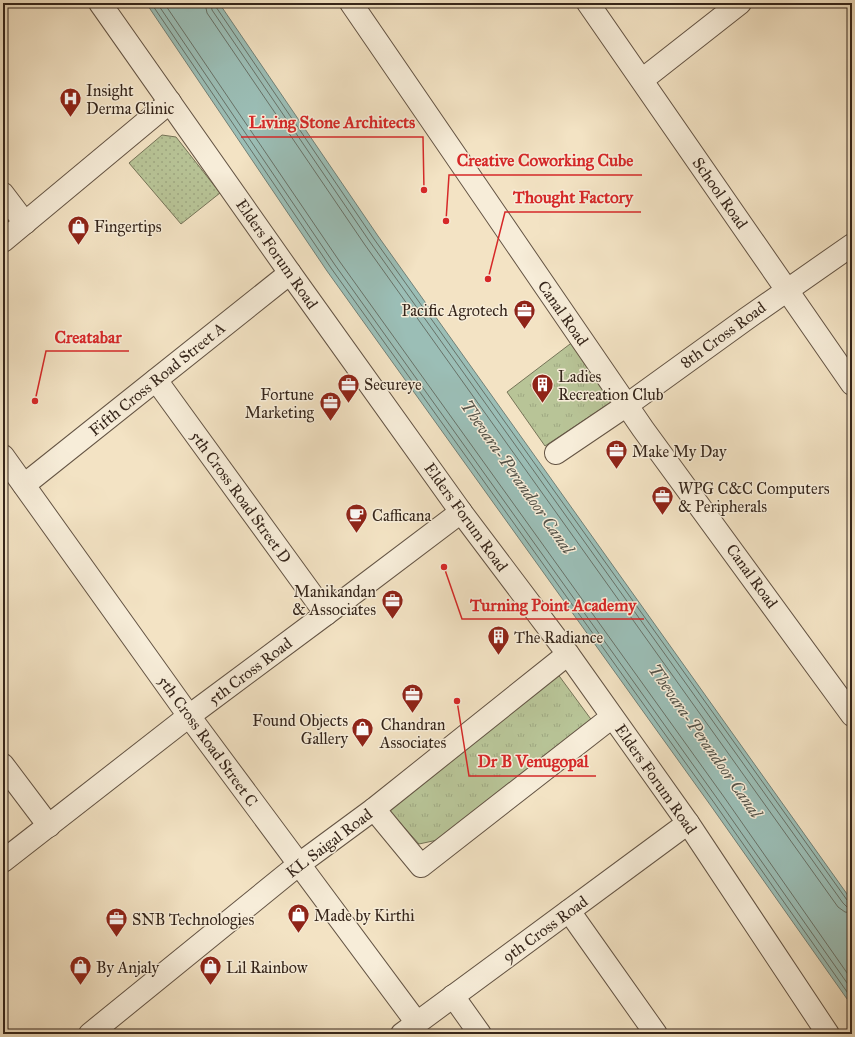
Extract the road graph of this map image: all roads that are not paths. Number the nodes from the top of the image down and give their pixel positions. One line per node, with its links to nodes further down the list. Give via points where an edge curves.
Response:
1 (100, 3): 6 (street, Elders Forum Road)
2 (351, 3): 15 (street, Canal Road)
3 (588, 3): 5 (street, School Road)
4 (740, 3): 5 (street)
5 (642, 80): 12 (street, School Road)
6 (170, 102): 8 (street); 11 (street, Elders Forum Road)
7 (3, 194): 8 (street)
8 (26, 223): 9 (street)
9 (3, 242)
10 (852, 245): 12 (street, 8th Cross Road)
11 (290, 273): 13 (street, Fifth Cross Road Street A); 19 (street, Elders Forum Road)
12 (787, 290): 14 (street, School Road); 15 (street, 8th Cross Road)
13 (156, 380): 18 (street, Fifth Cross Road Street A); 20 (street, 5th Cross Road Street D)
14 (852, 384)
15 (627, 405): 16 (street, 8th Cross Road); 22 (street, Canal Road)
16 (556, 453)
17 (3, 456): 18 (street, 5th Cross Road Street C)
18 (24, 485): 23 (street, 5th Cross Road Street C)
19 (461, 512): 20 (street, 5th Cross Road); 21 (street, Elders Forum Road)
20 (326, 614): 23 (street, 5th Cross Road)
21 (568, 654): 24 (street, Elders Forum Road); 26 (street, KL Saigal Road)
22 (852, 715)
23 (189, 716): 28 (street, 5th Cross Road); 30 (street, 5th Cross Road Street C)
24 (612, 717): 26 (street, via 421,866); 27 (street, Elders Forum Road)
25 (3, 765): 28 (street)
26 (374, 809): 30 (street, KL Saigal Road)
27 (688, 824): 31 (street, 9th Cross Road); 37 (street, Elders Forum Road)
28 (49, 826): 29 (street, 5th Cross Road)
29 (3, 861)
30 (298, 865): 33 (street, 5th Cross Road Street C); 34 (street, KL Saigal Road)
31 (569, 911): 32 (street, 9th Cross Road); 36 (street)
32 (453, 996): 33 (street, 9th Cross Road); 35 (street)
33 (410, 1028)
34 (90, 1034)
35 (480, 1034)
36 (656, 1034)
37 (828, 1034)

